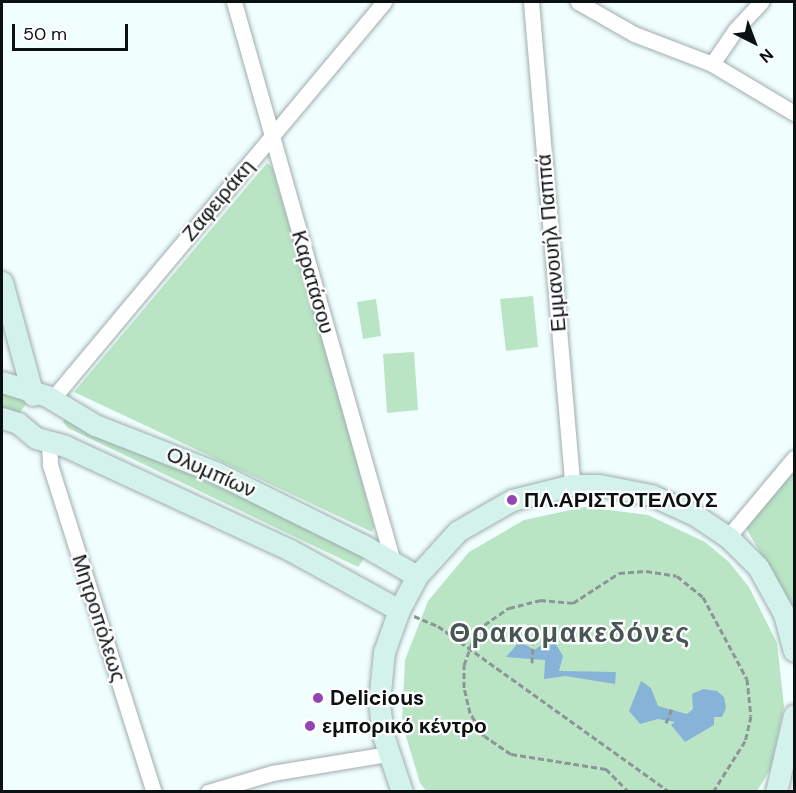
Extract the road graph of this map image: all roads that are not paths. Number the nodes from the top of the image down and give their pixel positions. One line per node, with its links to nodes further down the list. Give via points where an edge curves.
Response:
1 (234, 2): 8 (street, Καρατάσου)
2 (384, 2): 8 (street, Ζαφειράκη)
3 (531, 2): 16 (street, Εμμανουήλ Παππά)
4 (578, 2): 6 (street, via 634,34)
5 (761, 2): 6 (street)
6 (712, 64): 7 (street)
7 (795, 113)
8 (271, 136): 11 (street, Ζαφειράκη); 18 (street, Καρατάσου)
9 (2, 282): 11 (street)
10 (2, 382): 11 (street, Ολυμπίων)
11 (43, 397): 12 (street, Ολυμπίων, via 75,409); 13 (street, via 18,407)
12 (81, 418): 14 (street, via 79,434); 18 (street, Ολυμπίων, via 215,472)
13 (10, 421): 14 (street, Ολυμπίων)
14 (57, 445): 20 (street, Ολυμπίων, via 290,550); 24 (street, Μητροπόλεως, via 50,465)
15 (795, 458): 17 (street)
16 (572, 485): 17 (street, via 598,485 651,495 695,515); 19 (street, via 512,500 458,531)
17 (728, 537): 21 (street, via 758,567 784,614)
18 (393, 562): 19 (street, Ολυμπίων)
19 (417, 576): 20 (street)
20 (399, 610): 23 (street, via 384,652 379,702)
21 (795, 651)
22 (795, 715): 27 (street)
23 (388, 754): 25 (street, via 272,773); 26 (street)
24 (154, 792)
25 (208, 792)
26 (402, 792)
27 (776, 792)

